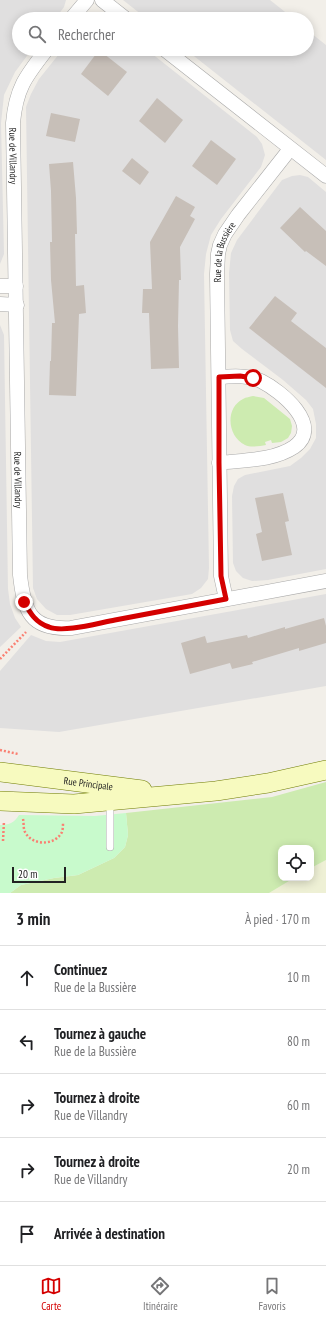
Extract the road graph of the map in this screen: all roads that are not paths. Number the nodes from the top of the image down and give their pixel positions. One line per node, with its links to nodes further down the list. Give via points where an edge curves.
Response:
1 (87, 0): 3 (street)
2 (102, 0): 4 (street)
3 (77, 12)
4 (117, 12)
5 (42, 56): 10 (street, Rue de Villandry, via 22,85 15,101)
6 (173, 56): 7 (street)
7 (290, 148): 8 (street); 13 (street, Rue de la Bussière, via 238,215 220,245 217,263)
8 (326, 176)
9 (0, 286): 10 (street)
10 (16, 286): 12 (street, Rue de Villandry)
11 (0, 304): 12 (street)
12 (17, 304): 16 (street, Rue de Villandry, via 20,575 24,602 29,612 49,628 71,628)
13 (219, 377): 14 (street, Rue de la Bussière); 14 (street, via 253,378 273,388 296,409 303,419 304,430 299,443 278,455)
14 (219, 463): 16 (street, Rue de la Bussière, via 221,576)
15 (326, 581): 16 (street, Rue de Villandry)
16 (226, 599)
17 (326, 770): 19 (street, Rue Principale, via 216,791 178,794)
18 (0, 772): 19 (street, Rue Principale)
19 (110, 793): 20 (street, Rue Principale, via 74,804); 21 (lane)
20 (0, 801)
21 (110, 847)

